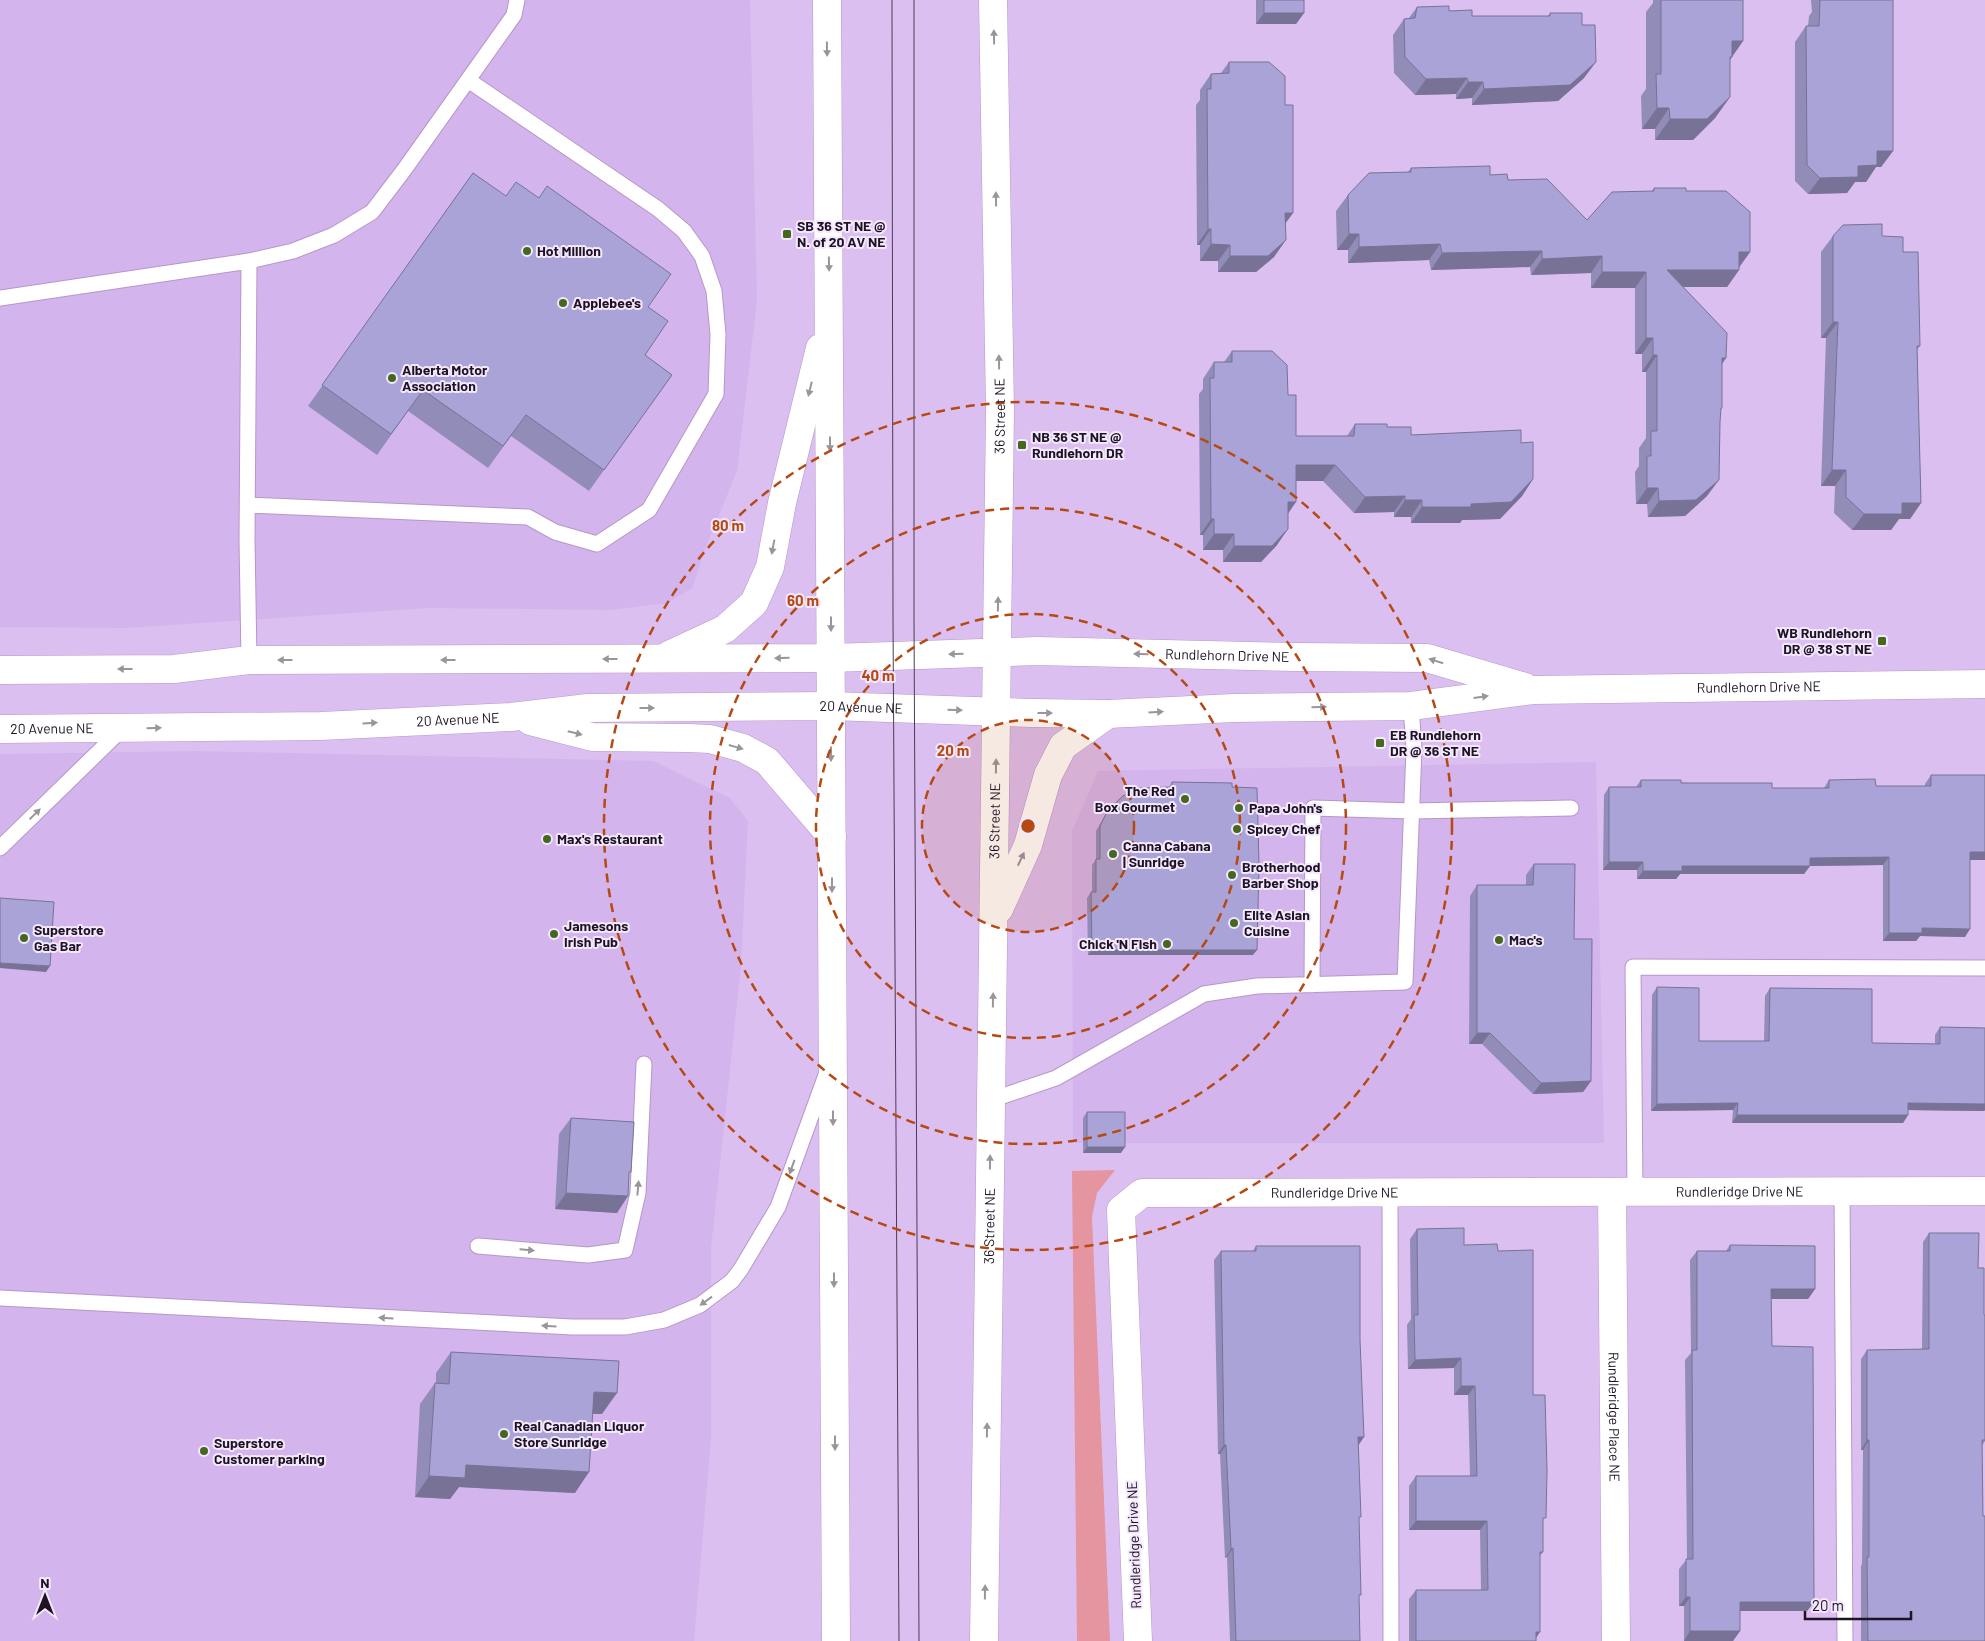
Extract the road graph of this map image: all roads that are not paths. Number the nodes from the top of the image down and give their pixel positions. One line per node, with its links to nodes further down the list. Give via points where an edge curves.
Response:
1 (517, 0): 4 (lane, via 514,15)
2 (827, 0): 7 (street, one-way to 7)
3 (993, 0): 9 (street, 36 Street NE, one-way to 3, via 1000,410)
4 (468, 80): 5 (lane, via 372,212 334,235 293,251); 8 (lane, via 658,209 684,231 702,256 714,291 718,334 716,394 649,510 596,544 554,532 528,517)
5 (248, 261): 6 (lane); 8 (lane)
6 (0, 298)
7 (830, 308): 10 (street, one-way to 10); 11 (street, one-way to 11, via 782,503 770,567 754,603 725,628)
8 (248, 505): 12 (lane)
9 (997, 653): 10 (street, Rundlehorn Drive NE, one-way to 10); 15 (street, Rundlehorn Drive NE, one-way to 9, via 1426,658); 19 (street, 36 Street NE)
10 (831, 658): 11 (street, one-way to 11); 16 (street)
11 (659, 659): 12 (street, one-way to 12)
12 (249, 660): 13 (street, one-way to 13, via 174,669)
13 (0, 670)
14 (1985, 684): 15 (street, Rundlehorn Drive NE)
15 (1534, 690): 17 (street, Rundlehorn Drive NE, one-way to 15)
16 (831, 706): 18 (street, 20 Avenue NE); 21 (street, 20 Avenue NE, one-way to 16, via 588,708); 26 (street, one-way to 26)
17 (1411, 706): 20 (street, Rundlehorn Drive NE, one-way to 17, via 1234,708); 25 (lane, via 1414,749)
18 (914, 709): 19 (street, Rundlehorn Drive NE, one-way to 19)
19 (996, 712): 20 (street, Rundlehorn Drive NE, one-way to 20); 28 (street, 36 Street NE, one-way to 19)
20 (1108, 714): 28 (street, one-way to 20, via 1028,845 1048,775 1063,746)
21 (511, 717): 23 (street, 20 Avenue NE, one-way to 21, via 321,726); 26 (street, one-way to 26, via 592,737 710,739 743,748 767,760)
22 (0, 729): 23 (street, 20 Avenue NE)
23 (122, 729): 27 (lane, one-way to 23)
24 (1571, 808): 25 (lane)
25 (1412, 811): 30 (lane, via 1405,982); 30 (lane, via 1313,808)
26 (832, 837): 31 (street, one-way to 31)
27 (0, 848)
28 (994, 920): 33 (street, 36 Street NE, one-way to 28)
29 (1985, 968): 35 (lane, via 1633,968)
30 (1312, 985): 33 (lane, via 1257,986 1204,994 1056,1078)
31 (833, 1055): 39 (lane, one-way to 39, via 778,1207 737,1275 700,1305 664,1320 626,1327 572,1327); 40 (street, one-way to 40)
32 (644, 1064): 38 (lane, one-way to 32, via 588,1254 626,1250 638,1193)
33 (991, 1100): 41 (street, 36 Street NE, one-way to 33)
34 (1390, 1192): 35 (street, Rundleridge Drive NE); 42 (street, Rundleridge Drive NE, via 1142,1193 1121,1210); 43 (lane)
35 (1624, 1192): 36 (street, Rundleridge Drive NE); 44 (street, Rundleridge Place NE)
36 (1842, 1192): 37 (street, Rundleridge Drive NE); 45 (lane)
37 (1985, 1192)
38 (478, 1246)
39 (0, 1298)
40 (836, 1641)
41 (984, 1641)
42 (1138, 1641)
43 (1390, 1641)
44 (1616, 1641)
45 (1845, 1641)

